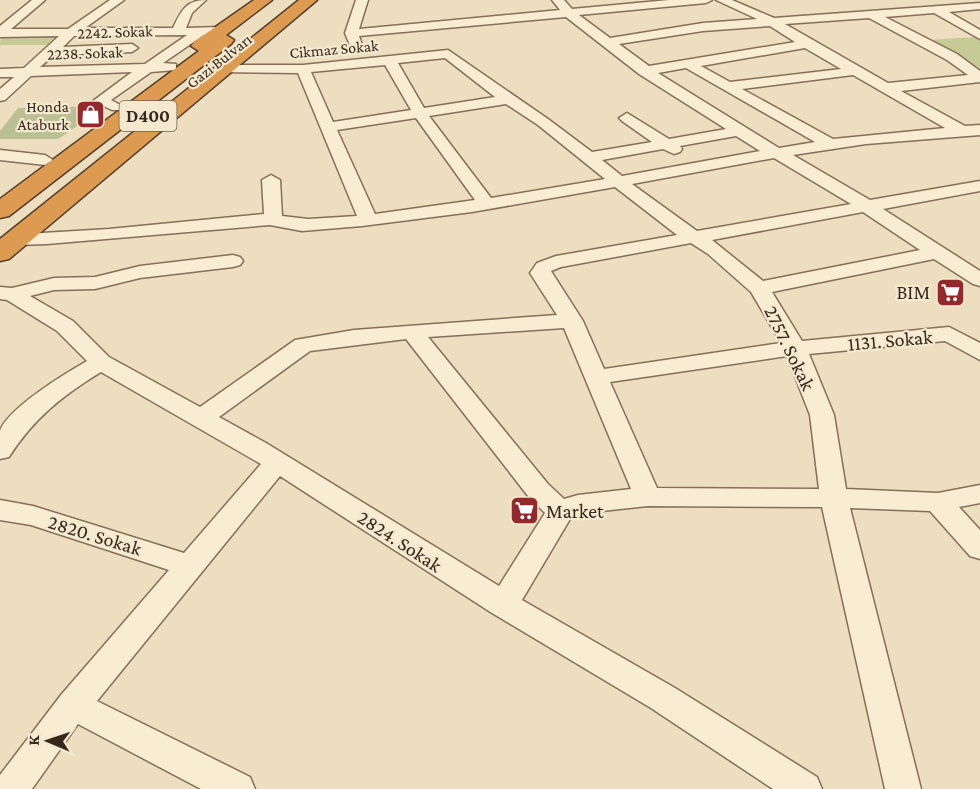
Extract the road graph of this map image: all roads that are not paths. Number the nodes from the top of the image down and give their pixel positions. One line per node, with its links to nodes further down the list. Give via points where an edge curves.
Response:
1 (39, 0): 23 (street)
2 (118, 0): 24 (street)
3 (200, 0): 21 (street, via 187,11)
4 (264, 0): 22 (highway)
5 (280, 0): 69 (highway, Gazi Bulvarı / D400)
6 (296, 0): 72 (highway, Gazi Bulvarı / D400)
7 (309, 0): 37 (highway)
8 (362, 0): 25 (street)
9 (558, 0): 17 (street)
10 (706, 0): 17 (street)
11 (722, 0): 19 (street)
12 (843, 0): 18 (street)
13 (922, 0): 15 (street)
14 (980, 6): 15 (street)
15 (936, 9): 18 (street); 26 (street)
16 (433, 11): 20 (street)
17 (570, 14): 20 (street); 27 (street)
18 (871, 15): 19 (street); 43 (street, via 952,57)
19 (771, 21): 27 (street); 28 (street)
20 (444, 25): 25 (street)
21 (178, 31): 22 (street); 24 (street)
22 (210, 31): 29 (street); 35 (highway)
23 (0, 33): 24 (street)
24 (70, 33): 30 (street)
25 (351, 33): 33 (street)
26 (980, 35)
27 (607, 42): 39 (street)
28 (807, 44): 34 (street); 40 (street)
29 (179, 46): 30 (street, 2242. Sokak); 36 (street)
30 (51, 51): 41 (street)
31 (448, 54): 32 (street, Cikmaz Sokak); 47 (street, 2757. Sokak)
32 (389, 60): 33 (street, Cikmaz Sokak); 49 (street)
33 (364, 63): 38 (street, Cikmaz Sokak)
34 (688, 64): 39 (street); 44 (street)
35 (171, 67): 36 (street, 2238. Sokak); 48 (highway)
36 (146, 68): 41 (street, 2238. Sokak); 48 (street, via 100,101)
37 (223, 69): 38 (street, Cikmaz Sokak); 72 (highway)
38 (303, 69): 51 (street)
39 (644, 70): 54 (street)
40 (855, 71): 44 (street); 45 (street)
41 (30, 72): 42 (street, 2238. Sokak); 46 (street)
42 (0, 73)
43 (980, 77): 45 (street)
44 (729, 86): 57 (street)
45 (885, 88): 52 (street)
46 (0, 97)
47 (509, 99): 49 (street); 60 (street, 2757. Sokak)
48 (117, 107): 61 (highway)
49 (420, 113): 51 (street); 67 (street)
50 (627, 118): 56 (street)
51 (328, 127): 71 (street)
52 (960, 130): 53 (street); 55 (street); 57 (street)
53 (980, 130)
54 (739, 131): 56 (street); 58 (street)
55 (980, 142)
56 (666, 144): 60 (street); 62 (street)
57 (830, 144): 58 (street)
58 (774, 153): 62 (street); 68 (street)
59 (0, 155): 61 (street)
60 (587, 158): 64 (street, 2757. Sokak)
61 (45, 160): 66 (highway)
62 (697, 166): 64 (street)
63 (271, 180): 70 (street)
64 (618, 180): 67 (street); 73 (street, 2757. Sokak)
65 (980, 186): 68 (street)
66 (0, 193)
67 (486, 203): 71 (street)
68 (869, 207): 73 (street); 74 (street)
69 (0, 211)
70 (273, 219): 71 (street, via 306,226); 72 (street, via 83,239)
71 (369, 219)
72 (8, 236): 75 (highway)
73 (693, 237): 78 (street, 2757. Sokak); 80 (street, via 544,267 540,273)
74 (939, 252): 77 (street); 78 (street)
75 (0, 254)
76 (233, 261): 79 (street)
77 (975, 272)
78 (759, 288): 84 (street, 2757. Sokak)
79 (6, 294): 86 (street, 2824. Sokak, via 65,326)
80 (572, 321): 82 (street); 87 (street)
81 (980, 330): 83 (street)
82 (412, 332): 88 (street, via 303,345); 97 (street, via 538,490)
83 (949, 334): 84 (street, 1131. Sokak); 85 (street, 1131. Sokak)
84 (795, 348): 87 (street, 1131. Sokak); 94 (street, 2757. Sokak, via 822,415)
85 (980, 353)
86 (101, 362): 88 (street, 2824. Sokak); 89 (street, via 51,392)
87 (597, 376): 93 (street)
88 (201, 418): 91 (street, 2824. Sokak)
89 (7, 427): 90 (street)
90 (0, 451)
91 (277, 462): 99 (street); 100 (street, 2824. Sokak)
92 (980, 494): 95 (street)
93 (648, 497): 94 (street); 97 (street, via 578,504)
94 (834, 498): 95 (street); 105 (street, 2757. Sokak)
95 (938, 502): 98 (street)
96 (0, 510): 99 (street, 2820. Sokak, via 33,516)
97 (560, 512): 100 (street)
98 (980, 549)
99 (189, 565): 101 (street)
100 (503, 605): 104 (street, 2824. Sokak, via 663,698)
101 (73, 705): 102 (street); 103 (street)
102 (11, 789)
103 (237, 789)
104 (804, 789)
105 (903, 789)

